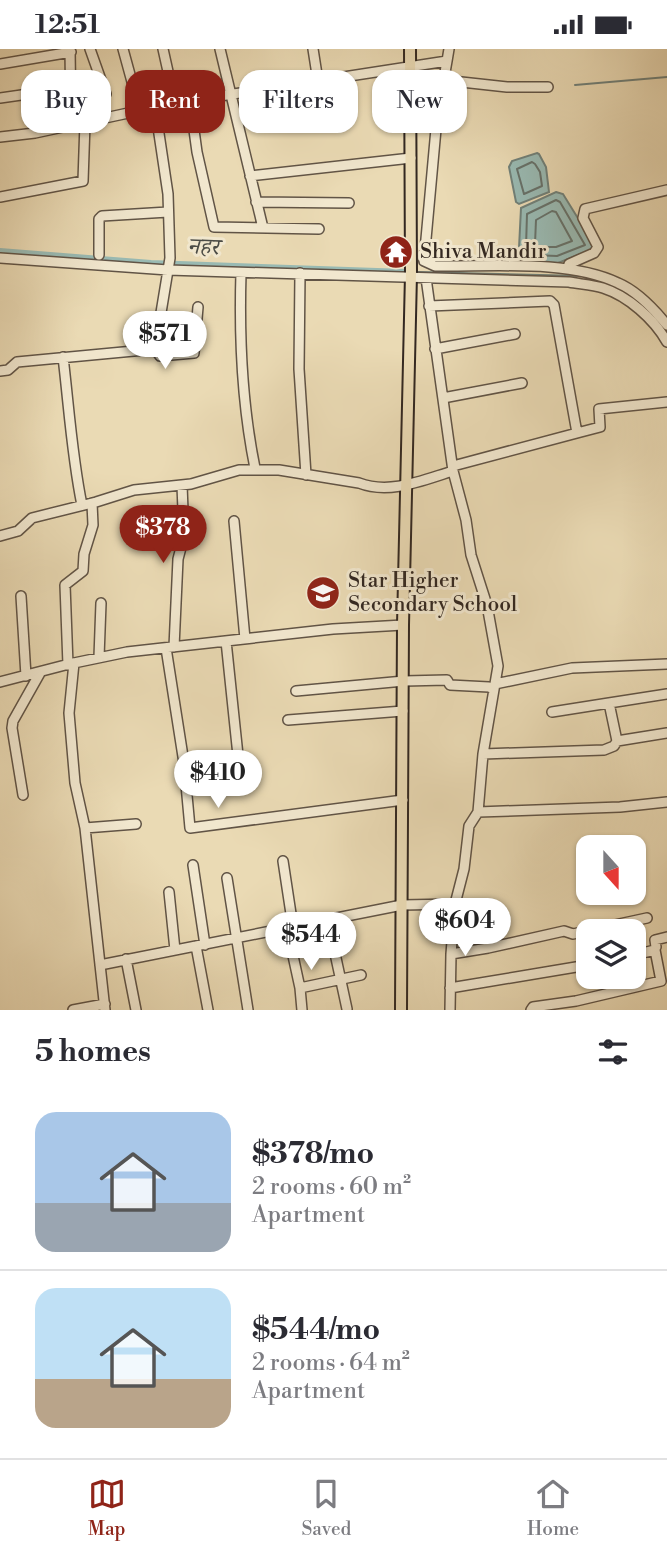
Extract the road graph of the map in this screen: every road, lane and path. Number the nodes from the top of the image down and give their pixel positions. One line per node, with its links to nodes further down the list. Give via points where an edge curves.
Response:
1 (90, 49): 13 (street)
2 (123, 49): 14 (street)
3 (163, 49): 15 (street)
4 (220, 49): 22 (street)
5 (313, 49): 16 (street)
6 (410, 49): 11 (main road)
7 (449, 49): 9 (street)
8 (71, 50): 10 (street); 12 (street)
9 (447, 61): 11 (street); 17 (street)
10 (0, 64)
11 (410, 68): 18 (street); 32 (main road)
12 (70, 70)
13 (97, 70)
14 (129, 70)
15 (168, 70)
16 (316, 70)
17 (445, 70)
18 (358, 75)
19 (467, 85): 20 (street)
20 (548, 87)
21 (239, 93): 22 (street)
22 (231, 94): 24 (street); 33 (street)
23 (21, 95): 25 (street)
24 (225, 95)
25 (0, 98)
26 (35, 133): 31 (street)
27 (81, 133): 35 (street, via 83,181)
28 (159, 133): 38 (street)
29 (194, 133): 39 (street, via 214,227)
30 (436, 133): 43 (street, via 424,261 435,266)
31 (0, 137)
32 (411, 158): 33 (street); 47 (main road)
33 (250, 177): 36 (street)
34 (667, 190): 43 (street, via 585,209 583,218 598,247)
35 (0, 197)
36 (256, 202): 37 (street); 39 (street)
37 (349, 203)
38 (168, 212): 41 (street, via 102,216); 44 (street)
39 (263, 228): 40 (street)
40 (319, 229)
41 (99, 255)
42 (0, 258): 44 (street)
43 (568, 268): 51 (street, via 618,283)
44 (168, 270): 45 (street); 54 (street)
45 (241, 273): 46 (street); 62 (street, via 247,418)
46 (300, 273): 47 (street); 64 (street, via 299,369)
47 (411, 278): 48 (street); 66 (main road)
48 (426, 278): 49 (street); 53 (street, via 544,279 604,288 647,317)
49 (429, 306): 55 (street); 61 (street, via 550,301)
50 (198, 307): 54 (street, via 194,353 160,356)
51 (667, 325)
52 (515, 334): 55 (street)
53 (667, 342)
54 (155, 349): 56 (street)
55 (435, 349): 59 (street)
56 (63, 357): 57 (street, via 17,362); 67 (street, via 74,468)
57 (0, 371)
58 (522, 383): 59 (street)
59 (443, 398): 63 (street)
60 (667, 402): 61 (street, via 599,409 600,427)
61 (578, 433): 63 (street)
62 (255, 468): 64 (street); 65 (street)
63 (453, 469): 66 (street); 83 (street, via 487,605 498,666)
64 (306, 475): 66 (street, via 370,487)
65 (182, 485): 67 (street, via 134,490); 75 (street, via 184,536)
66 (405, 486): 72 (main road)
67 (87, 504): 69 (street, via 32,518 19,531); 77 (street, via 93,525 83,571 65,585)
68 (234, 521): 73 (street)
69 (0, 535)
70 (21, 596): 80 (street)
71 (101, 603): 76 (street)
72 (403, 625): 73 (street); 81 (main road)
73 (245, 639): 74 (street)
74 (226, 641): 75 (street); 93 (street)
75 (170, 647): 76 (street); 95 (street, via 190,828)
76 (99, 657): 77 (street)
77 (71, 664): 79 (street); 99 (street, via 69,713 75,783)
78 (667, 664): 83 (street, via 572,668)
79 (40, 673): 80 (street); 94 (street, via 12,728)
80 (26, 676): 82 (street)
81 (404, 681): 83 (street, via 447,680 450,685); 84 (street); 87 (main road)
82 (0, 682)
83 (494, 687): 92 (street)
84 (296, 691)
85 (667, 694): 86 (street)
86 (609, 703): 88 (street); 91 (street)
87 (403, 711): 89 (street); 95 (main road)
88 (552, 712)
89 (288, 720)
90 (667, 733): 91 (street)
91 (617, 741): 92 (street, via 604,750)
92 (483, 754): 97 (street)
93 (241, 785)
94 (23, 795)
95 (403, 800): 105 (main road)
96 (667, 802): 97 (street)
97 (478, 812): 104 (street, via 469,825)
98 (136, 824): 99 (street)
99 (85, 828): 117 (street)
100 (283, 861): 108 (street)
101 (193, 865): 111 (street)
102 (227, 878): 110 (street)
103 (169, 892): 113 (street)
104 (455, 904): 105 (street); 115 (street)
105 (401, 905): 107 (street); 132 (main road)
106 (647, 918): 115 (street)
107 (328, 921): 108 (street); 120 (street)
108 (290, 927): 110 (street); 122 (street)
109 (667, 937): 112 (street, via 655,940)
110 (237, 938): 111 (street); 130 (street)
111 (201, 946): 113 (street); 129 (street)
112 (656, 947)
113 (175, 950): 116 (street)
114 (646, 952): 121 (street, via 655,950 661,981)
115 (450, 954): 123 (street)
116 (126, 959): 117 (street); 128 (street)
117 (100, 965): 125 (street)
118 (576, 967): 123 (street)
119 (360, 975): 120 (street)
120 (341, 980): 122 (street); 126 (street)
121 (646, 985)
122 (300, 988): 131 (street)
123 (450, 988): 133 (street)
124 (627, 989): 134 (street)
125 (105, 1007): 127 (street)
126 (346, 1009)
127 (73, 1010)
128 (136, 1010)
129 (208, 1010)
130 (248, 1010)
131 (302, 1010)
132 (401, 1010)
133 (450, 1010)
134 (531, 1010)

